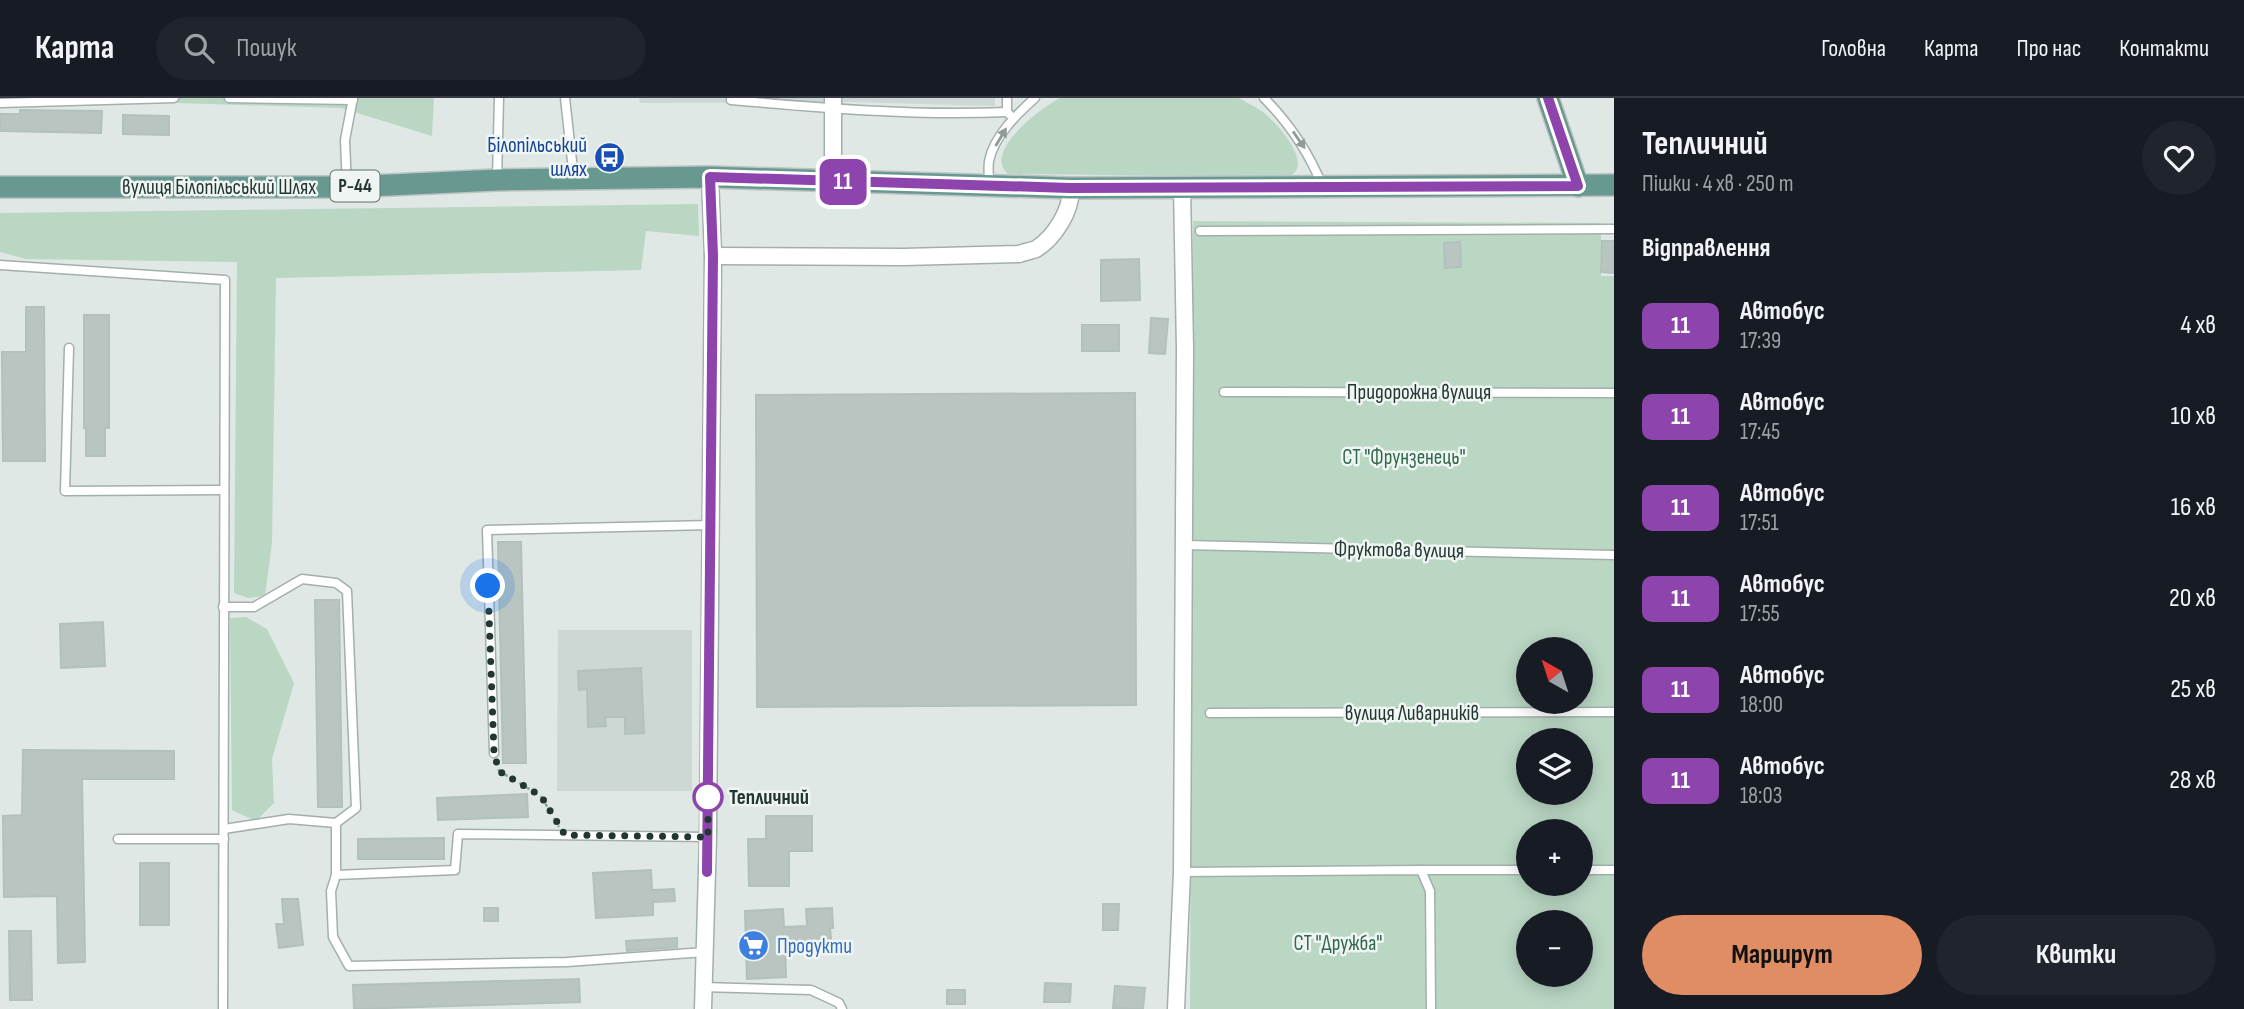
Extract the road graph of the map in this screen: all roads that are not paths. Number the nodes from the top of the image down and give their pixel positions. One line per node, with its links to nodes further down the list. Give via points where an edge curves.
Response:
1 (174, 98): 11 (lane)
2 (229, 98): 9 (lane)
3 (499, 98): 16 (lane)
4 (565, 98): 15 (lane)
5 (1007, 98): 13 (lane)
6 (1035, 98): 13 (lane)
7 (1264, 98): 25 (lane, one-way to 25, via 1310,155)
8 (1548, 98): 20 (main road)
9 (353, 99): 22 (lane, via 345,140)
10 (731, 100): 12 (lane)
11 (0, 103)
12 (833, 103): 13 (lane); 17 (street)
13 (1011, 115): 19 (lane, one-way to 13, via 989,159)
14 (710, 177): 15 (main road, вулиця Білопільський Шлях / Р-44); 17 (main road, вулиця Білопільський Шлях / Р-44); 28 (street)
15 (574, 179): 16 (main road, вулиця Білопільський Шлях / Р-44)
16 (496, 180): 22 (main road, вулиця Білопільський Шлях / Р-44)
17 (834, 182): 19 (main road, вулиця Білопільський Шлях / Р-44)
18 (1614, 185): 20 (main road, вулиця Білопільський Шлях)
19 (989, 186): 24 (main road, вулиця Білопільський Шлях / Р-44)
20 (1578, 186): 25 (main road, вулиця Білопільський Шлях / Р-44)
21 (0, 187): 22 (main road, вулиця Білопільський Шлях / Р-44)
22 (347, 187)
23 (1182, 187): 24 (main road, вулиця Білопільський Шлях / Р-44); 25 (main road, вулиця Білопільський Шлях / Р-44); 35 (street)
24 (1070, 188): 28 (street, via 1065,216 1036,249 1019,254)
25 (1323, 188)
26 (1614, 229): 27 (lane)
27 (1200, 231)
28 (713, 256): 34 (street)
29 (0, 265): 33 (lane, via 225,280)
30 (69, 348): 33 (lane, via 65,491)
31 (1224, 392): 32 (lane, Придорожна вулиця)
32 (1614, 393)
33 (223, 490): 37 (lane)
34 (710, 525): 40 (lane, via 486,530); 43 (street)
35 (1184, 545): 36 (lane, Фруктова вулиця); 50 (street)
36 (1614, 555)
37 (223, 607): 41 (lane, via 254,607 302,579 336,583 347,591 356,808); 42 (lane)
38 (1614, 712): 39 (lane, вулиця Ливарників)
39 (1210, 713)
40 (494, 753)
41 (336, 823): 42 (lane, via 289,819); 51 (lane)
42 (223, 829): 45 (lane)
43 (708, 837): 51 (lane, via 458,834 455,870); 52 (street)
44 (118, 839): 45 (lane)
45 (223, 839): 54 (lane)
46 (1421, 870): 47 (lane); 50 (lane); 58 (lane, via 1430,891)
47 (1516, 870)
48 (1593, 870): 49 (lane)
49 (1614, 870)
50 (1182, 872): 57 (street)
51 (336, 875): 52 (lane, via 331,891 333,937 349,966 567,962)
52 (705, 952): 53 (street)
53 (702, 987): 55 (street); 56 (lane, via 811,990 839,1003)
54 (223, 1009)
55 (703, 1009)
56 (842, 1009)
57 (1176, 1009)
58 (1431, 1009)

